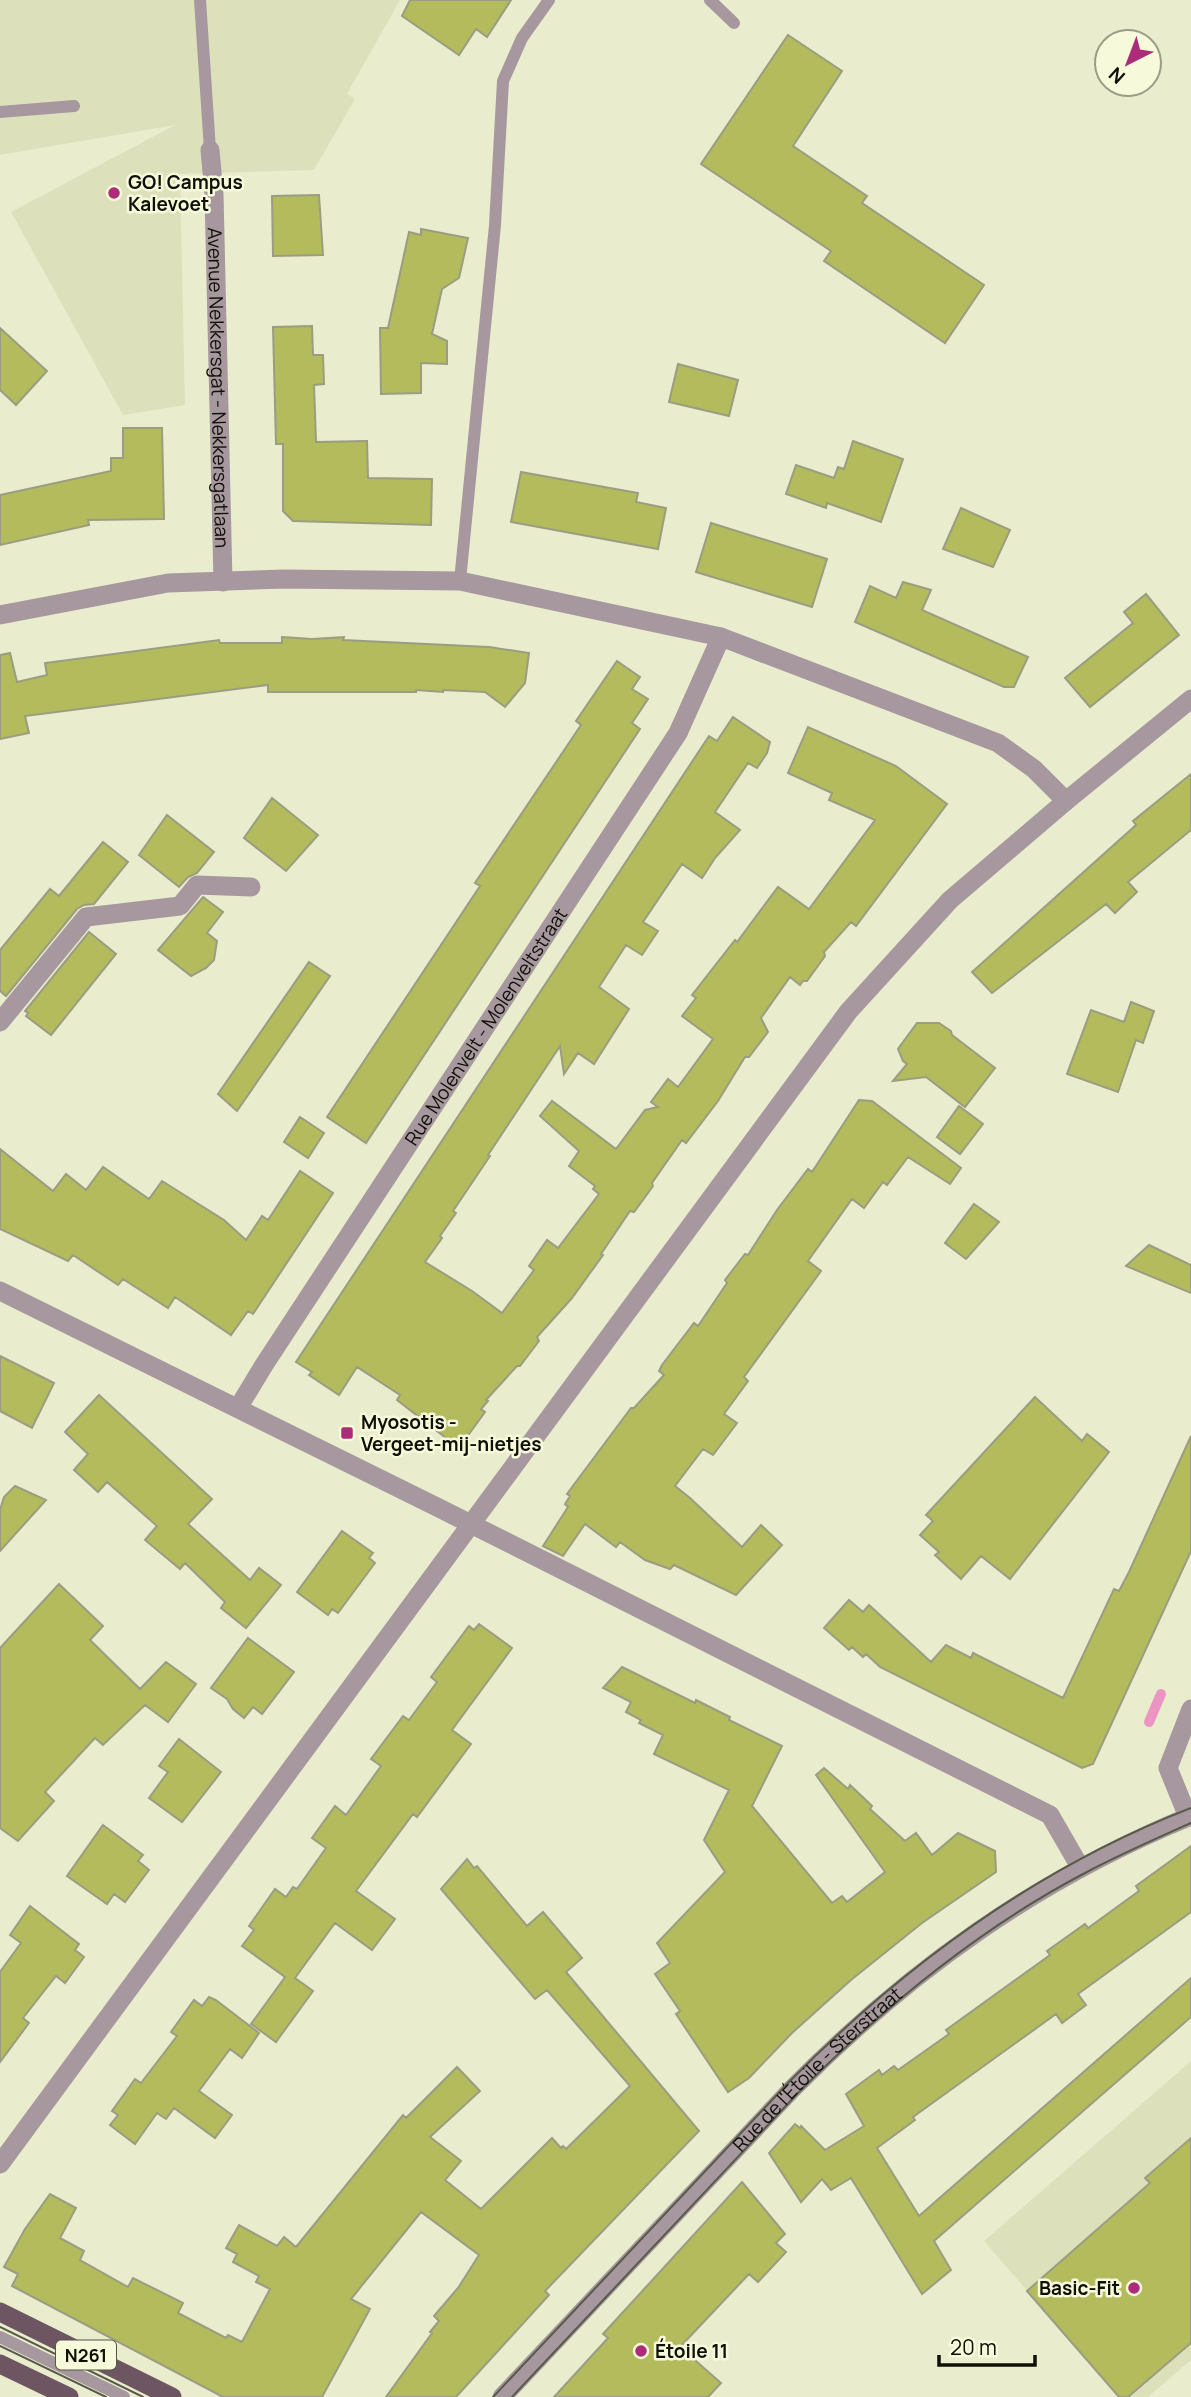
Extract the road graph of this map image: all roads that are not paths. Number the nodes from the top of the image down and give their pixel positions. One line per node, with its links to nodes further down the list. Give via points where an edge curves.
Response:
1 (201, 0): 7 (lane)
2 (549, 0): 8 (lane, via 522,38 503,81 495,225)
3 (710, 0): 4 (lane)
4 (734, 23)
5 (74, 106): 6 (lane)
6 (0, 112)
7 (210, 150): 9 (street, Avenue Nekkersgat - Nekkersgatlaan)
8 (460, 581): 9 (street); 11 (street)
9 (223, 582): 10 (street, via 167,583)
10 (0, 615)
11 (721, 636): 13 (street, via 998,743 1034,769); 17 (street, Rue Molenvelt - Molenveltstraat, via 678,733)
12 (1191, 699): 13 (street)
13 (1066, 801): 18 (street, via 950,900 848,1012)
14 (251, 887): 15 (street, via 197,885 180,906 86,917)
15 (0, 1022)
16 (0, 1291): 17 (street)
17 (238, 1408): 18 (street)
18 (470, 1523): 21 (street, via 1050,1815); 22 (street)
19 (1191, 1709): 20 (street, via 1168,1768)
20 (1190, 1816): 21 (street, Rue de l'Étoile - Sterstraat)
21 (1080, 1867): 29 (street, Rue de l'Étoile - Sterstraat, via 945,1953 829,2052)
22 (0, 2164)
23 (0, 2312): 28 (main road, N261)
24 (0, 2337): 27 (lane)
25 (0, 2364): 26 (main road, N261)
26 (69, 2397)
27 (124, 2397)
28 (172, 2397)
29 (502, 2397)

